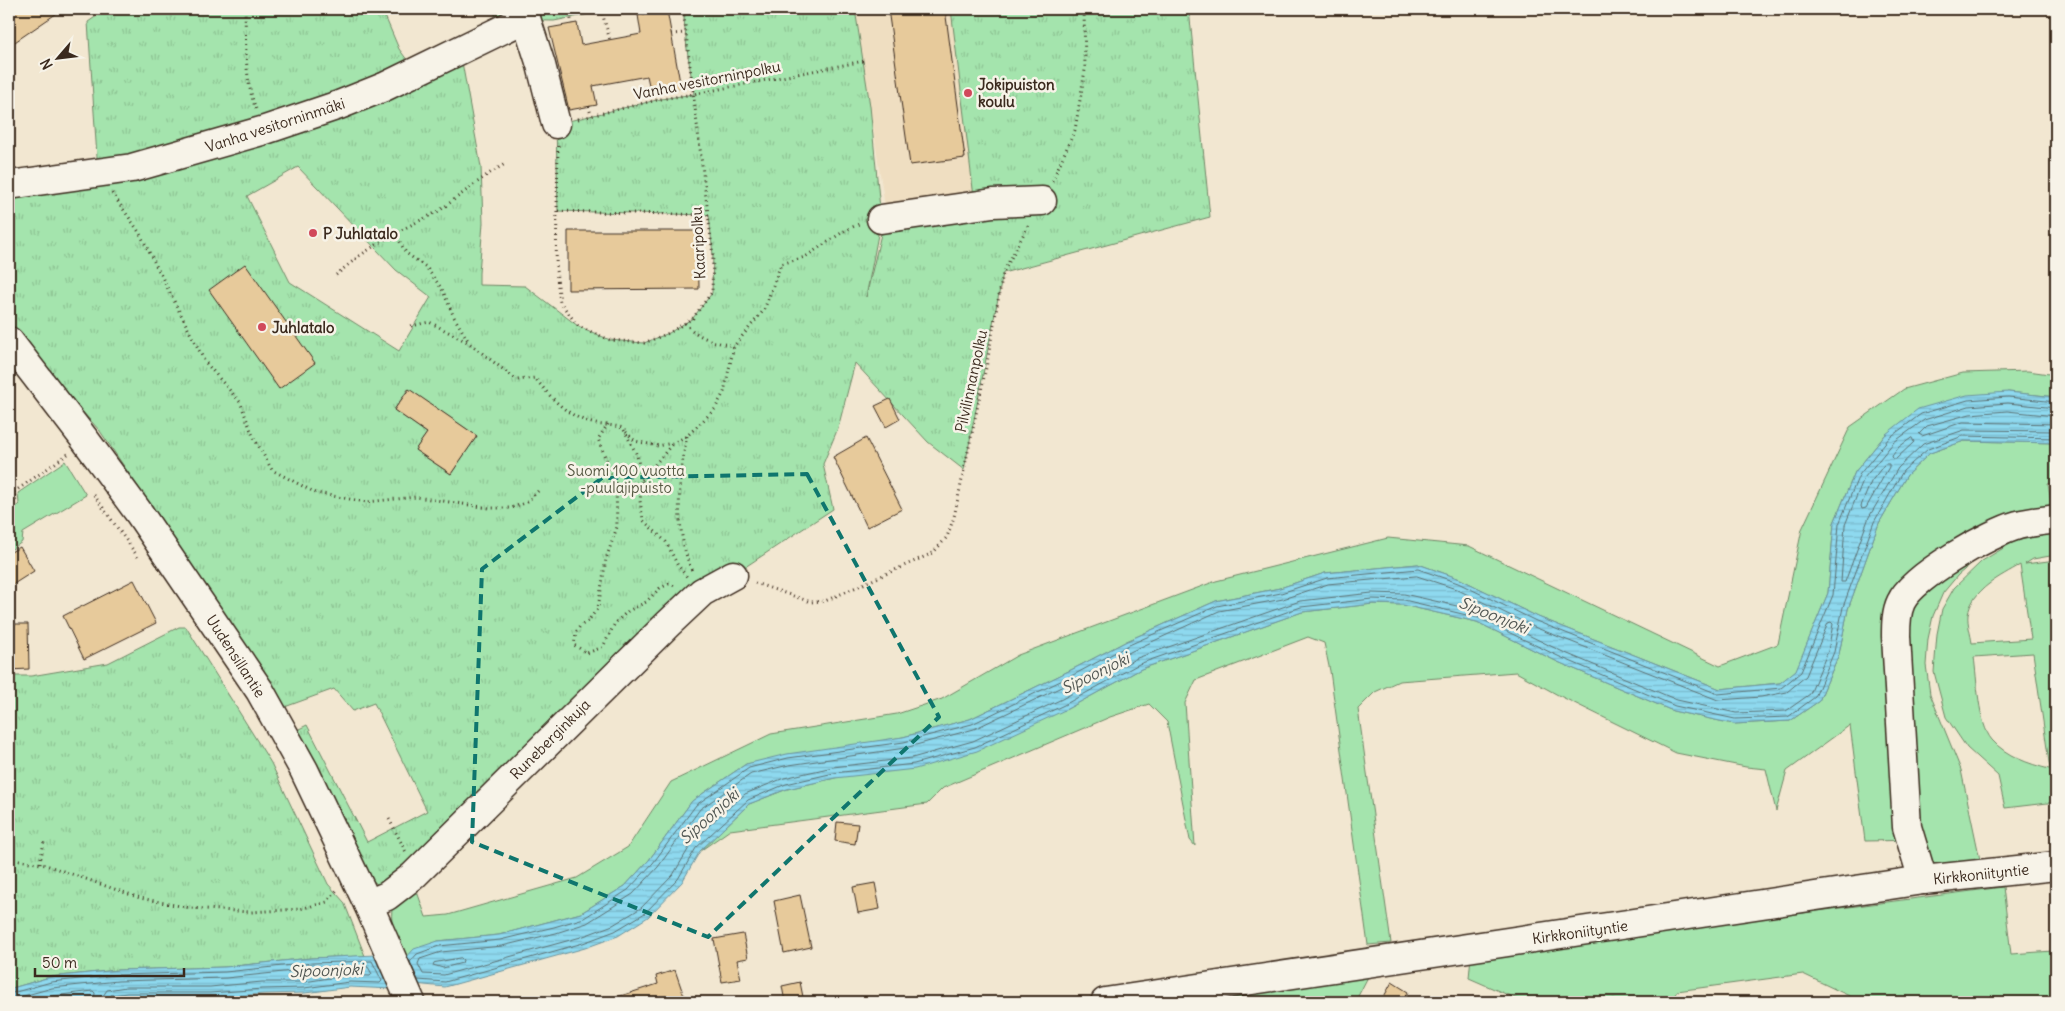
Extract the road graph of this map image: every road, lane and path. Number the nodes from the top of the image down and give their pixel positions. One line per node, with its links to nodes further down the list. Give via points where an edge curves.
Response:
1 (245, 9): 20 (path, via 252,98)
2 (569, 9): 9 (path)
3 (601, 9): 12 (path)
4 (644, 9): 8 (path)
5 (684, 9): 10 (path, Kaaripolku)
6 (1084, 9): 24 (path, Pilvilinnanpolku, via 1085,70 1075,130)
7 (525, 13): 19 (street); 20 (street, Vanha vesitorninmäki, via 384,87)
8 (645, 14)
9 (572, 24)
10 (685, 33): 11 (path); 15 (path, Kaaripolku)
11 (671, 34)
12 (610, 40)
13 (864, 61): 15 (path, Vanha vesitorninpolku)
14 (659, 92): 16 (path)
15 (694, 94): 16 (path, Vanha vesitorninpolku); 26 (path, Kaaripolku)
16 (661, 99): 18 (path, Vanha vesitorninpolku)
17 (589, 106): 18 (path)
18 (591, 116): 19 (path, Vanha vesitorninpolku)
19 (556, 124): 25 (path, Kaaripolku)
20 (265, 130): 22 (street, Vanha vesitorninmäki, via 132,168)
21 (505, 164): 28 (path, via 439,211)
22 (98, 172): 23 (street, Vanha vesitorninmäki); 45 (path, via 139,232 205,362 240,402 272,470 316,493 366,502 416,497 489,508 512,508 527,502)
23 (9, 185)
24 (1042, 201): 27 (street, via 993,203); 50 (path, Pilvilinnanpolku, via 1003,273 987,363 947,537 933,553 825,601 811,602)
25 (558, 211): 26 (path); 30 (path, Kaaripolku, via 556,270 560,302 578,326 610,340 644,343)
26 (709, 215): 30 (path, Kaaripolku, via 712,292 694,318)
27 (881, 220): 34 (path, via 846,230 805,258 781,264 764,310)
28 (395, 233): 29 (path, via 359,256); 33 (path, via 406,253 426,267 442,288)
29 (336, 276)
30 (685, 323): 34 (path, via 693,333)
31 (411, 326): 33 (path, via 429,322)
32 (9, 341): 59 (street, Uudensillantie, via 139,513 260,691 304,770)
33 (469, 342): 35 (path, via 517,380 535,378 569,413 593,424)
34 (734, 346): 37 (path, via 724,392 715,409)
35 (608, 424): 36 (path); 51 (path, via 598,439 616,484 617,527 606,559 598,608 576,632 574,645 587,653 603,647 615,623 669,584)
36 (623, 428): 38 (path, via 635,441 658,446); 42 (path, via 637,455)
37 (687, 436): 38 (path); 51 (path, via 680,470 679,519 685,554)
38 (673, 443): 42 (path)
39 (60, 448): 40 (path)
40 (66, 456): 41 (path); 46 (path)
41 (72, 464)
42 (642, 481): 51 (path, via 640,501 643,520 666,542 678,566)
43 (9, 487): 46 (path)
44 (89, 488): 49 (path)
45 (539, 490)
46 (14, 492): 47 (path, via 16,502)
47 (9, 511)
48 (2056, 519): 58 (street, via 2018,525 1986,539 1940,565 1912,586 1900,602 1896,636 1907,827)
49 (140, 559)
50 (733, 575): 51 (street, Runeberginkuja)
51 (702, 592): 57 (street, Runeberginkuja)
52 (389, 819): 57 (path)
53 (44, 842): 55 (path)
54 (9, 858): 55 (path)
55 (40, 863): 59 (path, via 140,898 190,908 251,912 300,910 326,902)
56 (2056, 866): 58 (street, Kirkkoniityntie)
57 (417, 871): 59 (street, Runeberginkuja, via 394,891)
58 (1923, 880): 61 (street, Kirkkoniityntie)
59 (349, 889): 60 (street, Uudensillantie, via 385,939)
60 (411, 1002)
61 (1105, 1002)

